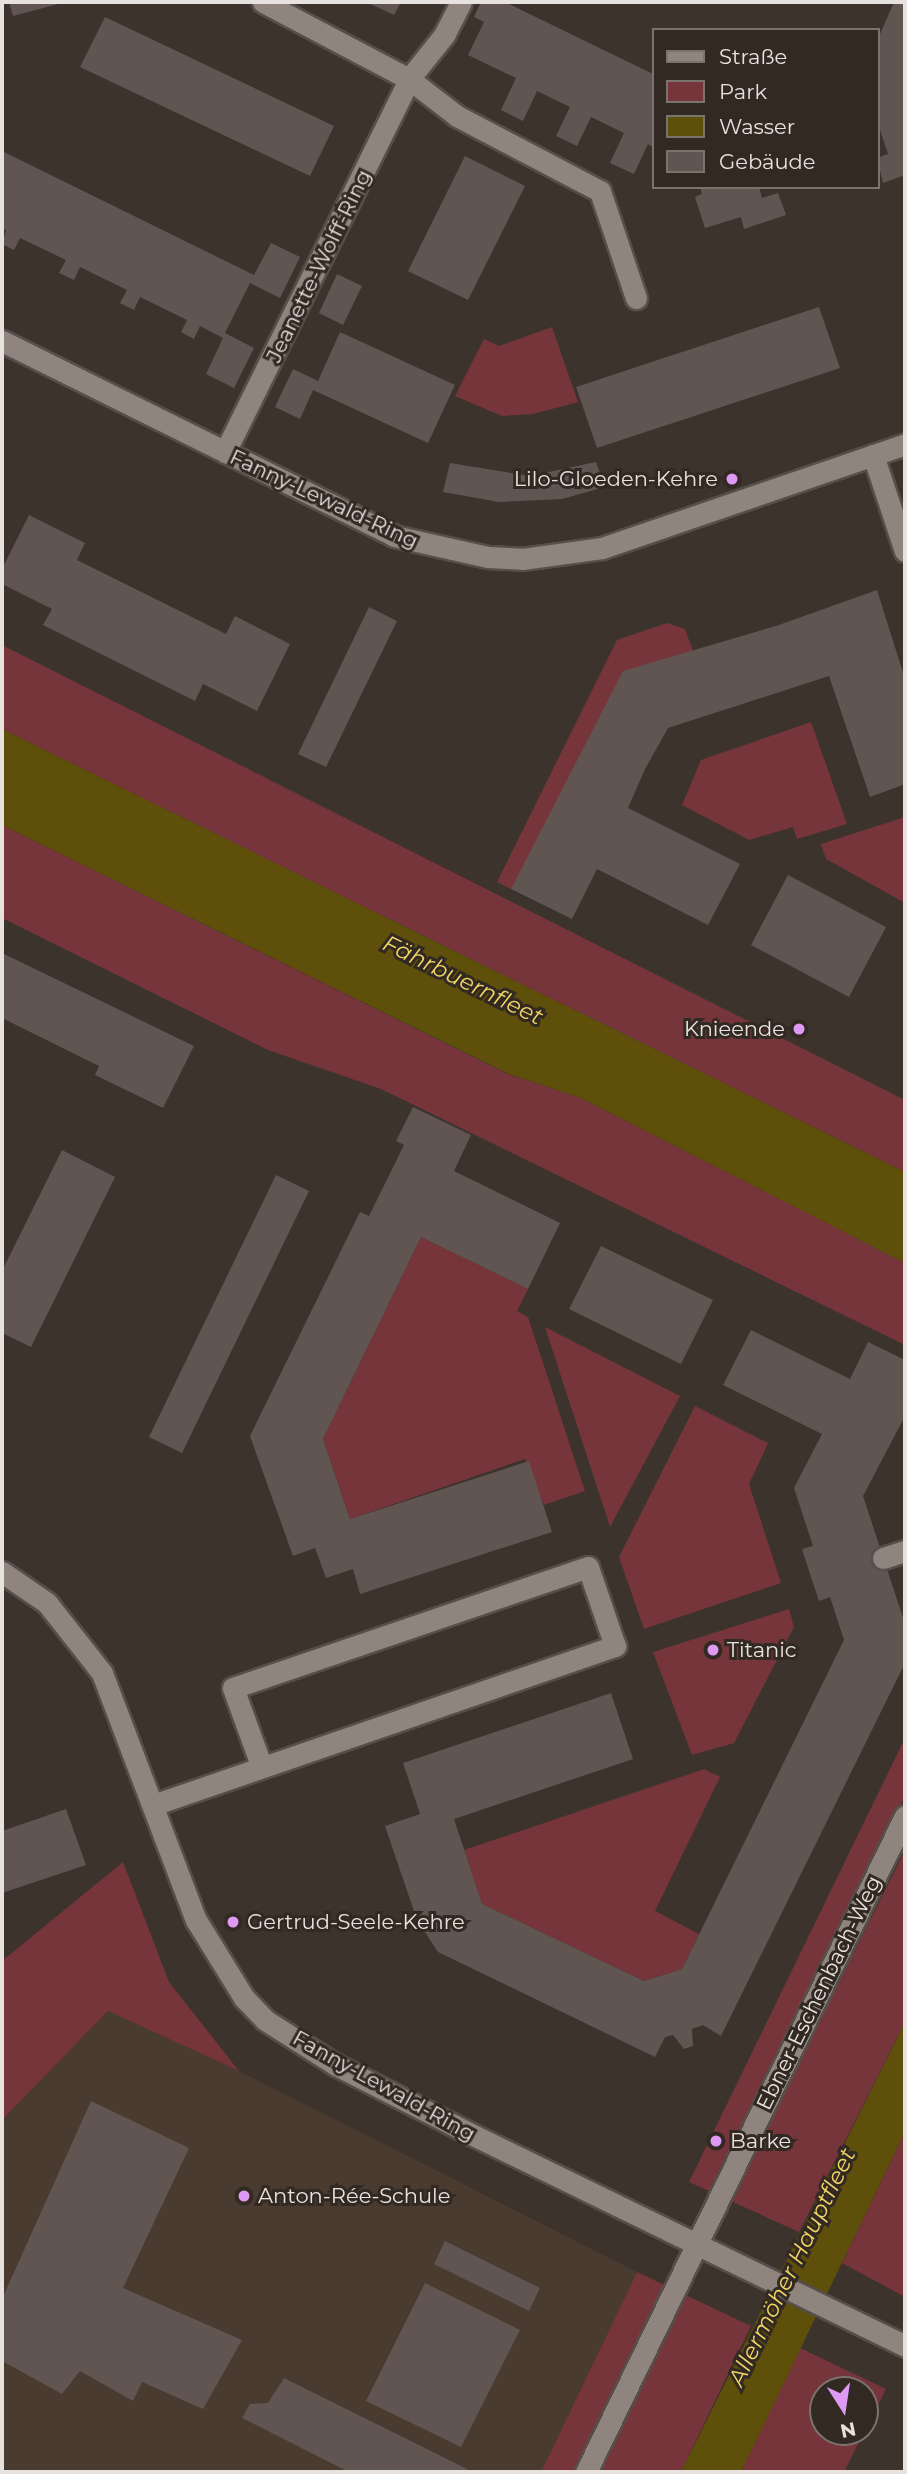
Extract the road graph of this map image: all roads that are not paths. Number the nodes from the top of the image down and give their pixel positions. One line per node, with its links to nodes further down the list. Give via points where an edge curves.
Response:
1 (264, 2): 3 (street)
2 (461, 2): 3 (street, Jeanette-Wolff-Ring, via 445,34)
3 (409, 79): 4 (street, via 457,116 600,191); 7 (street, Jeanette-Wolff-Ring)
4 (636, 298)
5 (2, 341): 7 (street, Fanny-Lewald-Ring)
6 (905, 444): 8 (street, Fanny-Lewald-Ring)
7 (225, 452): 8 (street, Fanny-Lewald-Ring, via 394,536 459,554 522,559 573,554 630,540)
8 (873, 455): 9 (street)
9 (905, 547)
10 (905, 1550): 11 (street)
11 (883, 1558)
12 (2, 1572): 14 (street, Fanny-Lewald-Ring, via 47,1604 90,1654 115,1700)
13 (261, 1765): 13 (street, via 615,1646 588,1567 233,1688); 14 (street)
14 (153, 1805): 16 (street, Fanny-Lewald-Ring, via 171,1860 211,1949 265,2020 336,2065)
15 (905, 1816): 16 (street, Ebner-Eschenbach-Weg)
16 (697, 2244): 17 (street, Fanny-Lewald-Ring); 18 (street, Ebner-Eschenbach-Weg)
17 (905, 2346)
18 (586, 2472)

